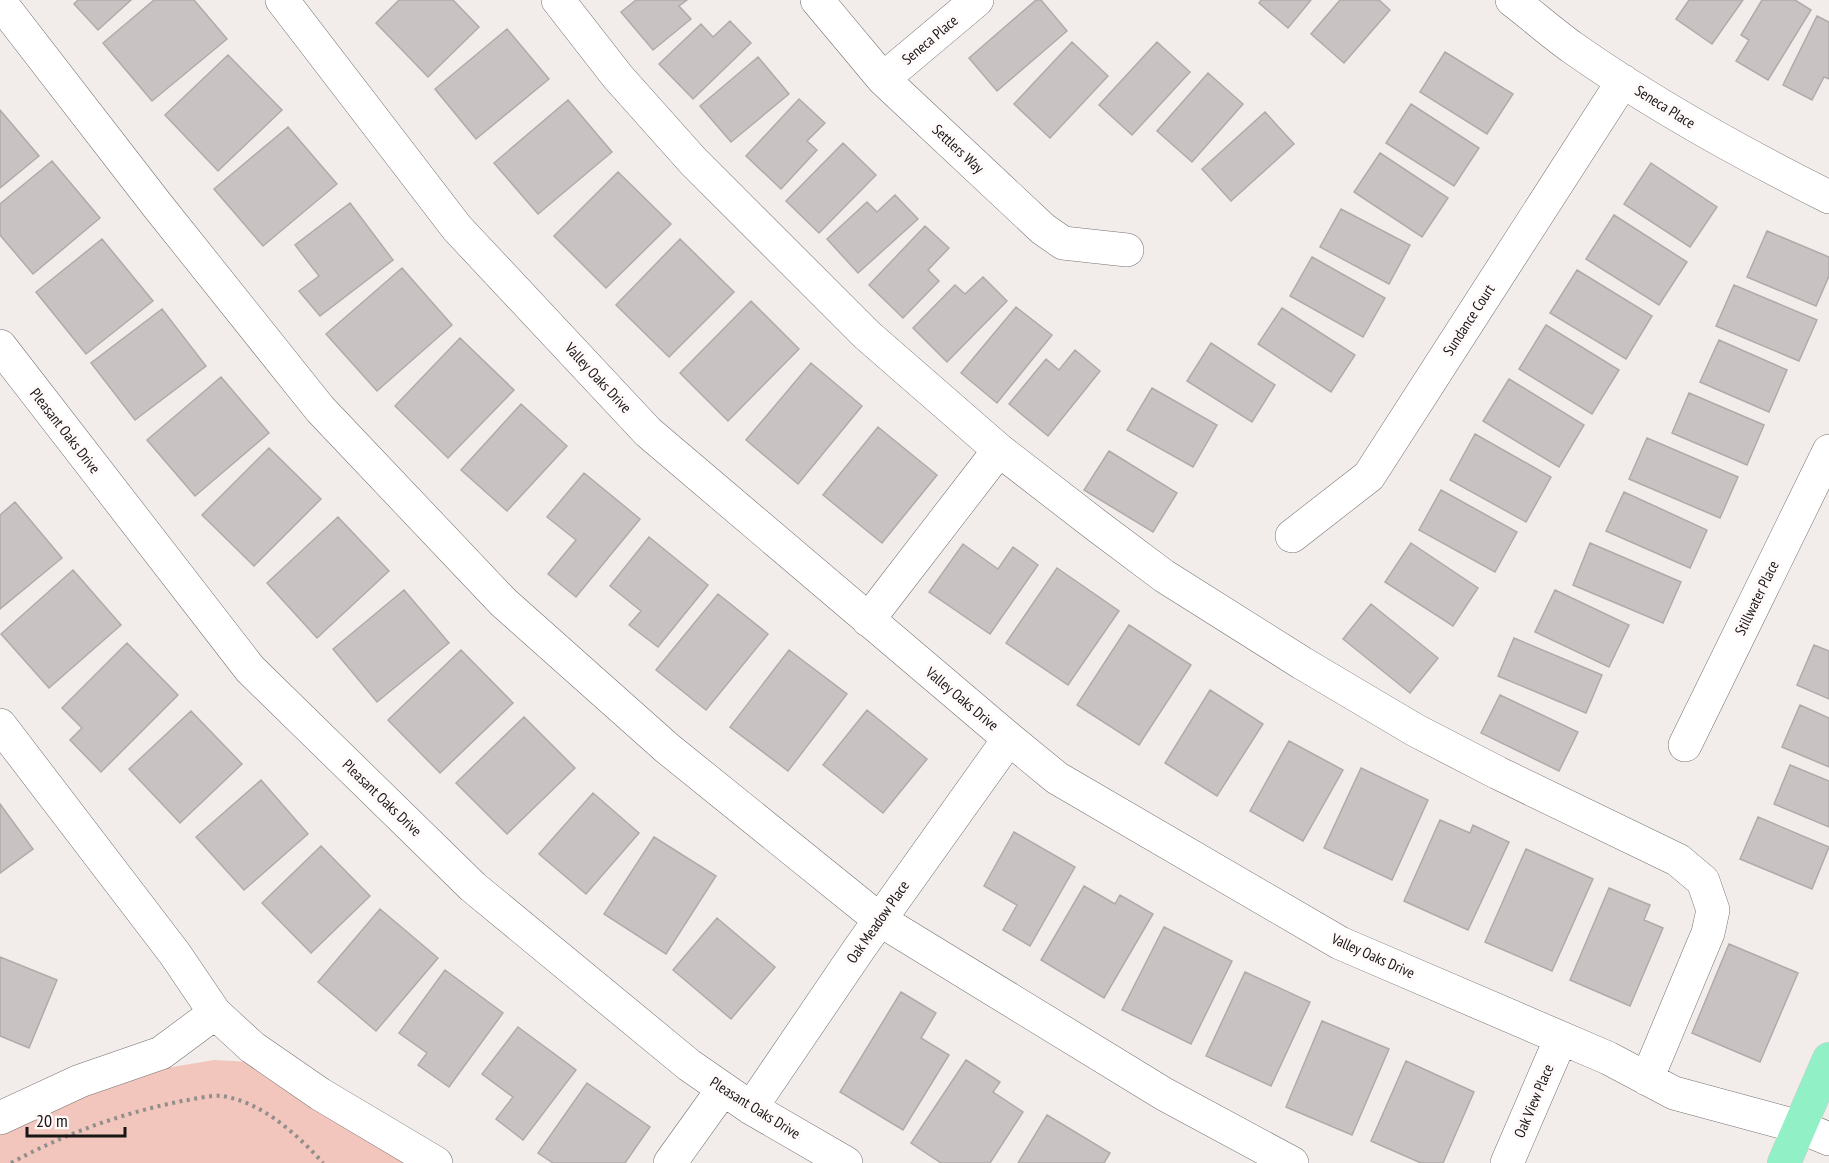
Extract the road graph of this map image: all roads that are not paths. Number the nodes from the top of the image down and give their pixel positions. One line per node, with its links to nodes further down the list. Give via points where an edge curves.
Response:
1 (282, 0): 15 (street, Valley Oaks Drive, via 457,228 648,432)
2 (558, 0): 12 (street, via 618,77 693,161 867,335)
3 (817, 0): 7 (street, Settlers Way)
4 (978, 0): 7 (street, Seneca Place)
5 (1512, 0): 8 (street, Seneca Place)
6 (0, 2): 19 (street, via 320,409 503,602 667,748)
7 (883, 79): 10 (street, Settlers Way, via 1043,230 1063,243)
8 (1623, 81): 9 (street, Seneca Place, via 1761,163); 14 (street, Sundance Court, via 1369,476)
9 (1829, 196)
10 (1127, 250)
11 (0, 346): 24 (street, Pleasant Oaks Drive, via 250,669 473,887)
12 (999, 450): 15 (street); 23 (street, via 1164,576 1302,663 1446,746 1678,860 1703,881 1713,910 1708,933)
13 (1829, 451): 18 (street, Stillwater Place)
14 (1292, 536)
15 (868, 620): 17 (street, Valley Oaks Drive)
16 (0, 725): 20 (street, via 175,954)
17 (1006, 737): 19 (street, Oak Meadow Place); 21 (street, Valley Oaks Drive, via 1057,778 1340,943)
18 (1684, 745)
19 (880, 920): 25 (street, Oak Meadow Place); 31 (street, via 1164,1094)
20 (215, 1013): 26 (street, via 160,1053 80,1081); 28 (street, via 252,1047 310,1087)
21 (1561, 1038): 23 (street, Valley Oaks Drive); 32 (street, Oak View Place)
22 (1829, 1059): 27 (main road)
23 (1647, 1079): 27 (street, Valley Oaks Drive, via 1674,1093)
24 (723, 1089): 25 (street, Pleasant Oaks Drive); 29 (street)
25 (751, 1108): 30 (street, Pleasant Oaks Drive)
26 (0, 1118)
27 (1814, 1133): 33 (main road)
28 (436, 1163)
29 (670, 1163)
30 (846, 1163)
31 (1292, 1163)
32 (1507, 1163)
33 (1784, 1163)

